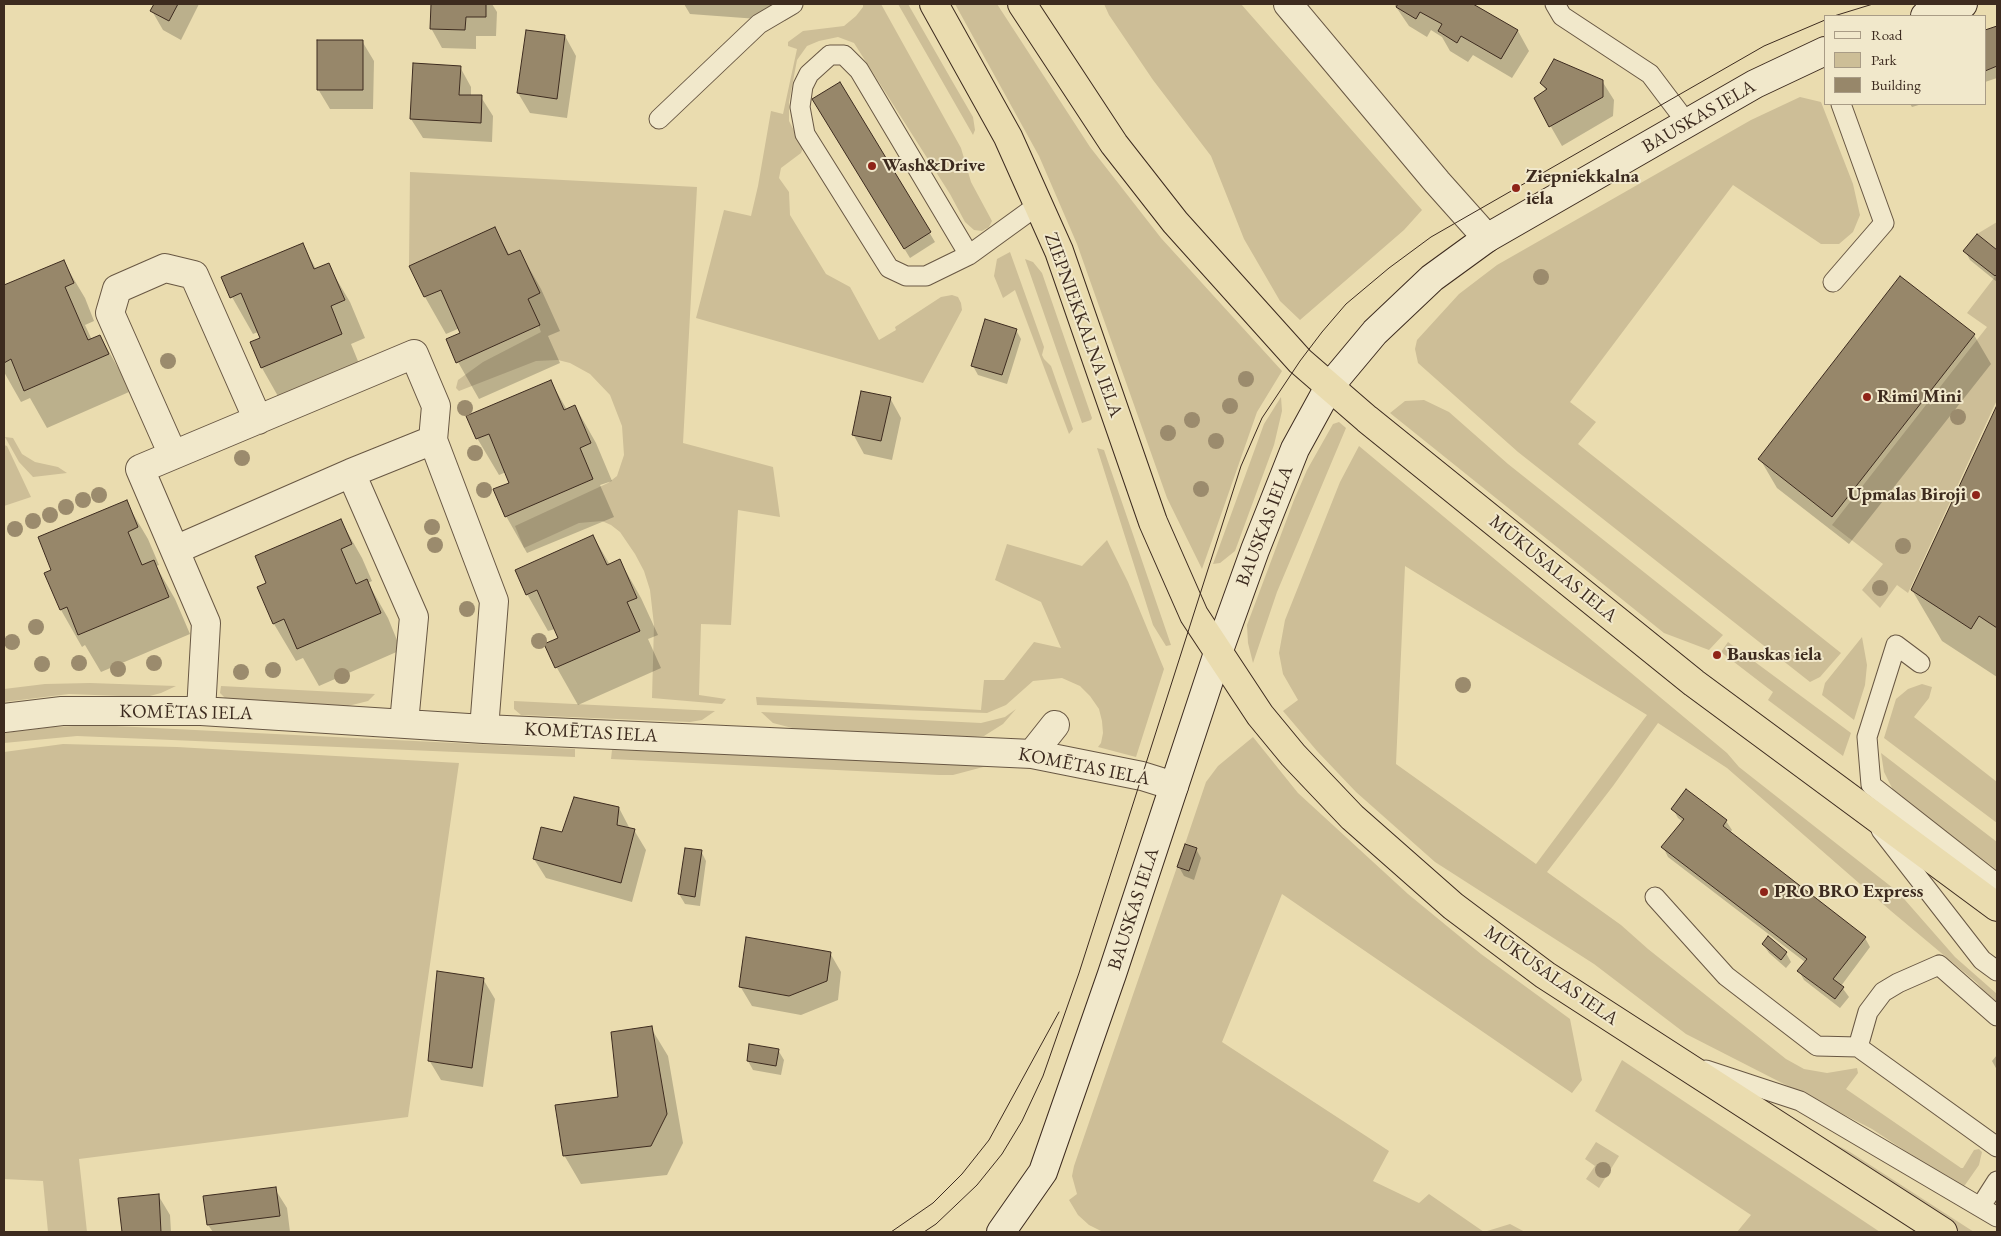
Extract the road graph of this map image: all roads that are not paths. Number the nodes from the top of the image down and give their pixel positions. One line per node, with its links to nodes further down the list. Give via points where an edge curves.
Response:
1 (793, 4): 10 (lane, via 760,24)
2 (934, 4): 12 (highway, ZIEPNIEKKALNA IELA, via 1008,137)
3 (1022, 4): 16 (highway, via 1114,144 1175,222 1300,361)
4 (1288, 4): 13 (street)
5 (1555, 4): 11 (lane, via 1562,16 1650,74)
6 (1963, 4): 7 (street)
7 (1927, 15)
8 (1824, 53): 11 (street, BAUSKAS IELA, via 1755,84)
9 (1842, 105): 15 (lane, via 1884,223)
10 (659, 119)
11 (1687, 123): 13 (street, BAUSKAS IELA)
12 (1038, 205): 14 (lane); 22 (highway, ZIEPNIEKKALNA IELA, via 1059,251 1154,522 1194,615)
13 (1487, 238): 16 (street, BAUSKAS IELA, via 1432,278 1375,332)
14 (969, 255): 14 (lane, via 926,276 906,276 889,268 805,134 800,108 803,86 809,74 830,55 844,56 859,70)
15 (1833, 282)
16 (1329, 387): 22 (street, BAUSKAS IELA, via 1295,450); 31 (highway, MŪKUSALAS IELA, via 1694,683)
17 (258, 420): 18 (street, via 414,354 436,406); 19 (street); 19 (street, via 194,275 165,268 117,289 110,313)
18 (433, 440): 20 (street); 28 (street, via 494,601)
19 (173, 455): 21 (street, via 140,469)
20 (351, 473): 21 (street); 26 (street, via 414,617)
21 (174, 550): 24 (street, via 206,623)
22 (1218, 653): 30 (street, BAUSKAS IELA); 38 (highway, MŪKUSALAS IELA, via 1260,715 1359,823 1453,906 1545,975)
23 (1920, 663): 32 (lane, via 1896,645 1867,737 1871,785)
24 (201, 711): 25 (street, KOMĒTAS IELA, via 62,711); 26 (street, KOMĒTAS IELA)
25 (4, 718)
26 (404, 722): 28 (street, KOMĒTAS IELA)
27 (1056, 725): 29 (street)
28 (484, 729): 29 (street, KOMĒTAS IELA)
29 (1032, 754): 30 (street, KOMĒTAS IELA, via 1142,776)
30 (1174, 786): 43 (street, BAUSKAS IELA, via 1044,1172)
31 (1868, 813): 34 (highway, MŪKUSALAS IELA); 35 (lane, via 1982,960)
32 (1997, 884)
33 (1655, 897): 37 (lane, via 1726,976 1817,1046)
34 (1997, 907)
35 (1997, 971)
36 (1997, 1016): 37 (lane, via 1939,965 1883,992 1868,1012)
37 (1858, 1047): 39 (lane)
38 (1678, 1062): 41 (lane, via 1800,1101); 44 (highway, MŪKUSALAS IELA)
39 (1997, 1147)
40 (1997, 1181): 41 (lane)
41 (1981, 1206): 42 (lane)
42 (1997, 1217)
43 (1001, 1232)
44 (1943, 1232)

